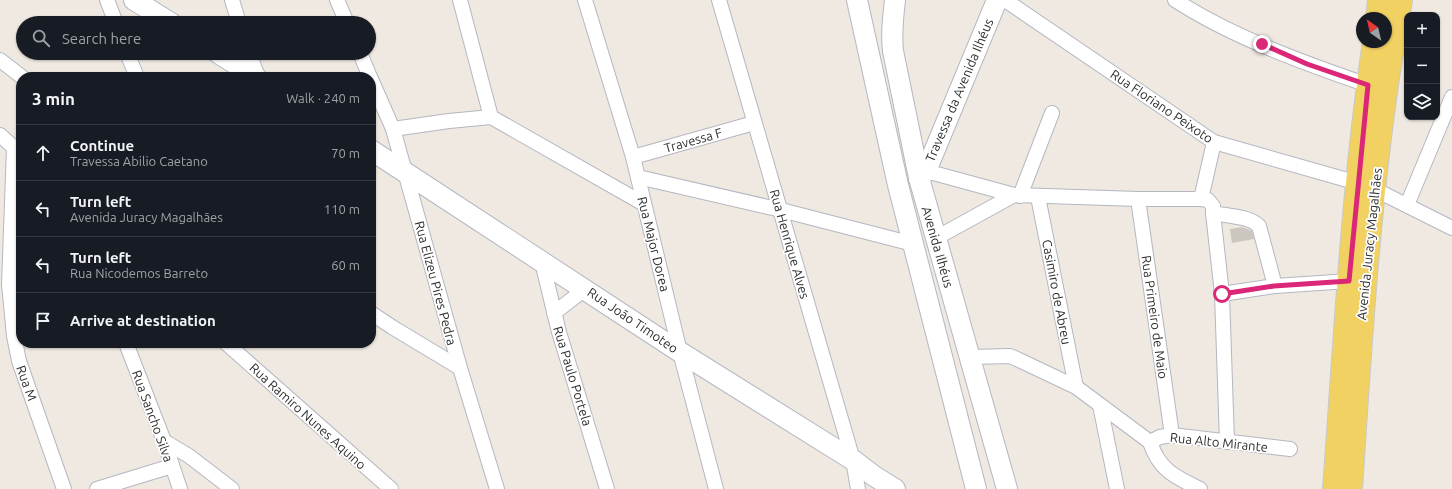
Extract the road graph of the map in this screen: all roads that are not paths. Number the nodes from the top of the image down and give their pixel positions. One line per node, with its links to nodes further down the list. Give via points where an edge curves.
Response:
1 (107, 0): 16 (street)
2 (134, 0): 17 (main road)
3 (232, 0): 18 (street)
4 (337, 0): 19 (street)
5 (460, 0): 35 (street)
6 (585, 0): 42 (street, Rua Major Dorea)
7 (719, 0): 36 (street, Rua Henrique Alves)
8 (857, 0): 58 (main road, Avenida Ilhéus)
9 (895, 0): 45 (main road, Avenida Ilhéus, via 891,37 893,51)
10 (997, 0): 45 (main road, Travessa da Avenida Ilhéus)
11 (1005, 0): 39 (street, Rua Floriano Peixoto)
12 (1175, 0): 31 (street, via 1225,27 1307,64)
13 (1378, 0): 15 (main road)
14 (1401, 0): 47 (main road, Avenida Juracy Magalhães)
15 (1377, 12)
16 (113, 16)
17 (160, 16)
18 (237, 16)
19 (344, 16)
20 (1373, 48): 31 (main road, Avenida Juracy Magalhães)
21 (0, 60): 26 (street)
22 (130, 60): 27 (street)
23 (229, 60): 28 (main road)
24 (252, 60): 29 (street)
25 (363, 60): 30 (street, Rua Elizeu Pires Pedra)
26 (16, 72)
27 (134, 72)
28 (249, 72)
29 (256, 72)
30 (368, 72)
31 (1368, 85): 47 (main road, Avenida Juracy Magalhães)
32 (376, 90): 37 (street, Rua Elizeu Pires Pedra)
33 (1452, 97): 53 (street)
34 (1052, 113): 48 (street)
35 (491, 117): 37 (street); 52 (street)
36 (754, 123): 42 (street, Travessa F); 54 (street, Rua Henrique Alves)
37 (393, 129): 44 (street, Rua Elizeu Pires Pedra)
38 (0, 135): 40 (street, Rua M)
39 (1214, 142): 47 (street, Rua Floriano Peixoto); 51 (street)
40 (16, 149)
41 (376, 153): 44 (main road, Rua João Timoteo)
42 (633, 157): 46 (street, Rua Major Dorea)
43 (16, 170): 61 (street, Rua M)
44 (405, 172): 59 (main road, Rua João Timoteo); 73 (street, Rua Elizeu Pires Pedra)
45 (922, 175): 48 (street); 57 (main road, Avenida Ilhéus)
46 (638, 176): 52 (street, Rua Major Dorea); 54 (street)
47 (1366, 186): 53 (street, Rua Floriano Peixoto); 60 (main road, Avenida Juracy Magalhães); 98 (main road, Avenida Juracy Magalhães)
48 (1017, 195): 49 (street); 57 (street)
49 (1038, 197): 50 (street); 74 (street, Casimiro de Abreu)
50 (1138, 199): 51 (street); 76 (street, Rua Primeiro de Maio)
51 (1201, 199): 55 (street, via 1211,203)
52 (644, 204): 71 (street, Rua Major Dorea)
53 (1407, 205): 56 (street, Rua Floriano Peixoto)
54 (781, 210): 58 (street); 81 (street, Rua Henrique Alves)
55 (1213, 213): 62 (street, via 1249,220 1259,226); 64 (street)
56 (1452, 228)
57 (936, 238): 72 (main road, Avenida Ilhéus)
58 (913, 244): 93 (main road, Avenida Ilhéus)
59 (542, 262): 63 (main road, Rua João Timoteo); 65 (street, Rua Paulo Portela)
60 (1349, 281): 62 (street); 97 (main road, Avenida Juracy Magalhães)
61 (4, 284): 67 (street, Rua M)
62 (1274, 286): 64 (street)
63 (585, 289): 65 (street); 71 (main road, Rua João Timoteo)
64 (1222, 294): 79 (street)
65 (554, 313): 89 (street, Rua Paulo Portela)
66 (376, 316): 73 (street)
67 (16, 346)
68 (16, 348): 83 (street, Rua M)
69 (128, 348): 77 (street, Rua Sancho Silva)
70 (232, 348): 87 (street, Rua Ramiro Nunes Aquino)
71 (680, 352): 81 (main road, Rua João Timoteo); 90 (street, Rua Major Dorea)
72 (970, 357): 74 (street, via 1010,356); 94 (main road, Avenida Ilhéus)
73 (460, 368): 88 (street, Rua Elizeu Pires Pedra)
74 (1076, 387): 75 (street)
75 (1100, 405): 78 (street); 95 (street)
76 (1172, 435): 78 (street, Rua Alto Mirante); 79 (street, Rua Alto Mirante)
77 (164, 441): 82 (street, Rua Sancho Silva); 86 (street, via 189,456)
78 (1150, 442): 96 (street, via 1154,454 1169,472)
79 (1227, 442): 80 (street, Rua Alto Mirante)
80 (1290, 449)
81 (853, 460): 91 (street, Rua Henrique Alves); 92 (main road, Rua João Timoteo)
82 (172, 466): 84 (street); 85 (street, Rua Sancho Silva)
83 (64, 489)
84 (97, 489)
85 (180, 489)
86 (232, 489)
87 (390, 489)
88 (497, 489)
89 (608, 489)
90 (716, 489)
91 (858, 489)
92 (895, 489)
93 (976, 489)
94 (1007, 489)
95 (1117, 489)
96 (1200, 489)
97 (1334, 489)
98 (1351, 489)

